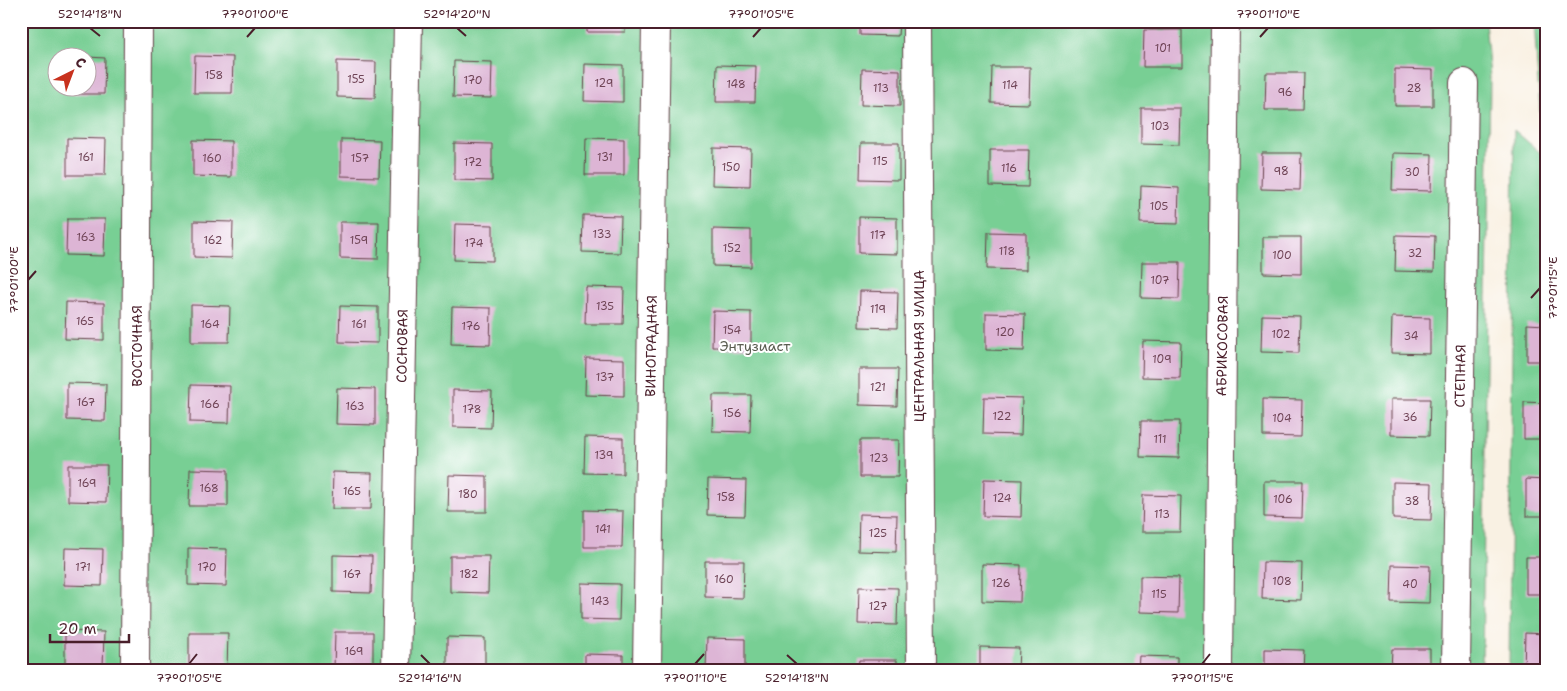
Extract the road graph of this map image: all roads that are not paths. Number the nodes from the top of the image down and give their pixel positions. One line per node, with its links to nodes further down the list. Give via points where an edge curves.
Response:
1 (138, 21): 7 (street, ВОСТОЧНАЯ)
2 (408, 21): 8 (street, СОСНОВАЯ)
3 (656, 21): 9 (street, ВИНОГРАДНАЯ)
4 (917, 21): 10 (street, ЦЕНТРАЛЬНАЯ УЛИЦА)
5 (1225, 21): 11 (street, АБРИКОСОВАЯ)
6 (1464, 83): 12 (street, СТЕПНАЯ)
7 (135, 670)
8 (396, 670)
9 (647, 670)
10 (921, 670)
11 (1218, 670)
12 (1456, 670)

